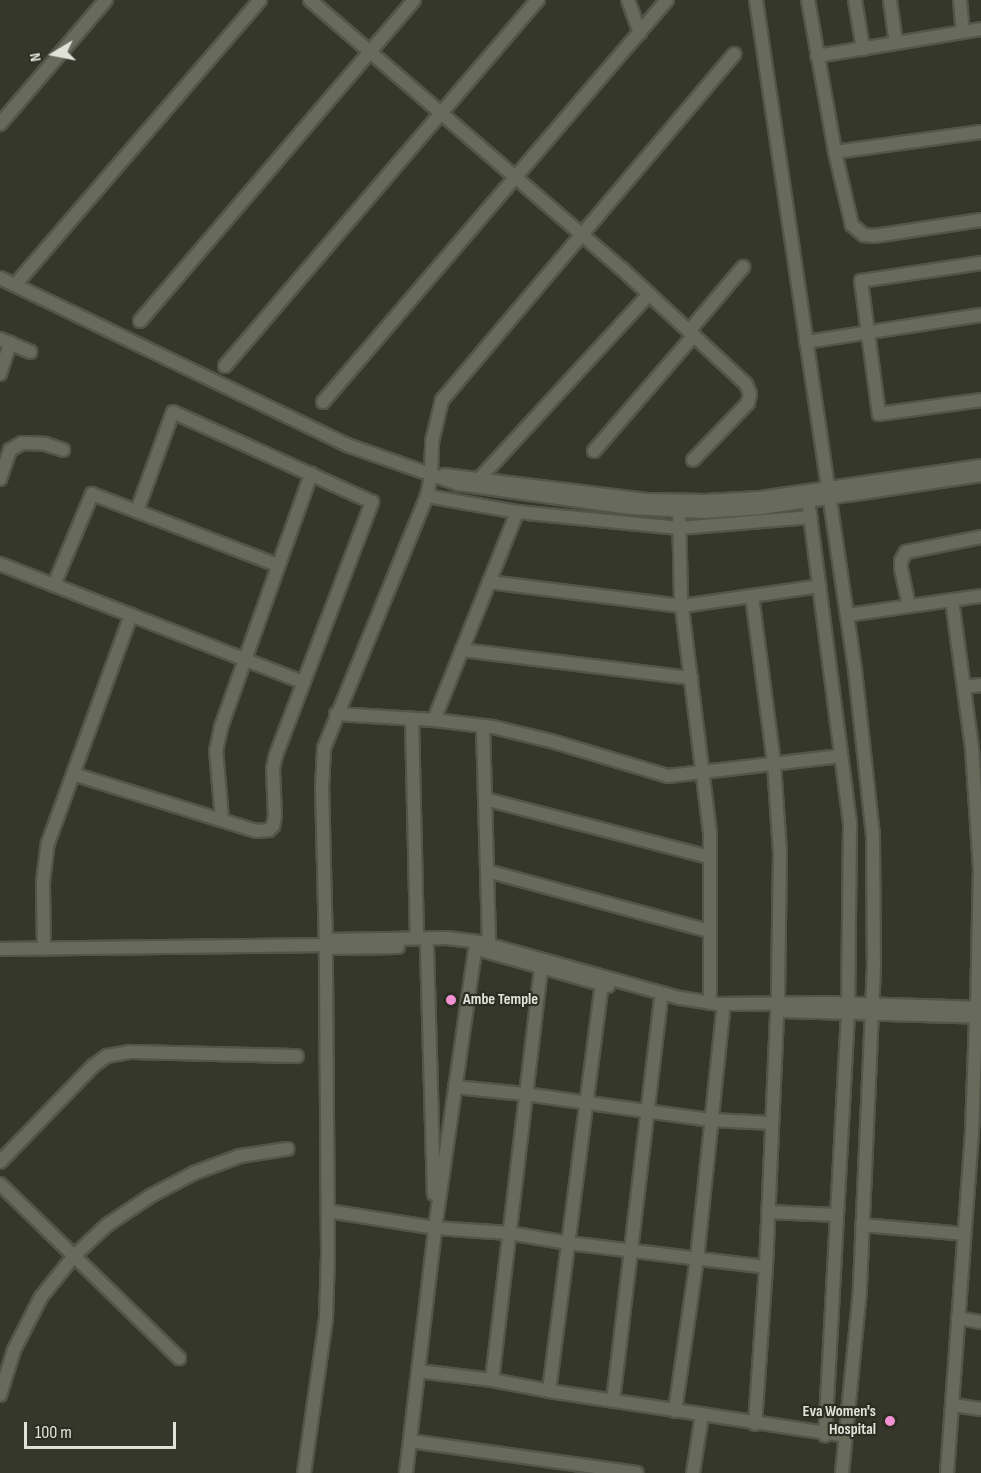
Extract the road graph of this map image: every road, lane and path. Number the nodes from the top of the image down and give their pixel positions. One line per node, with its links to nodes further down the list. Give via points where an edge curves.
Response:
1 (105, 0): 22 (street)
2 (260, 0): 31 (street)
3 (310, 0): 18 (street)
4 (414, 0): 18 (street)
5 (538, 0): 21 (street)
6 (628, 0): 15 (street)
7 (667, 0): 15 (street)
8 (756, 0): 38 (street)
9 (808, 0): 20 (street)
10 (855, 0): 17 (street)
11 (890, 0): 16 (street)
12 (960, 0): 14 (street)
13 (981, 29): 14 (street)
14 (963, 32): 16 (street)
15 (640, 33): 25 (street)
16 (896, 43): 17 (street)
17 (862, 49): 20 (street)
18 (370, 52): 21 (street); 34 (street)
19 (734, 54): 27 (street)
20 (817, 56): 24 (street)
21 (442, 113): 25 (street); 40 (street)
22 (0, 124)
23 (981, 132): 24 (street)
24 (835, 152): 26 (street, via 852,225 864,235)
25 (517, 178): 27 (street); 43 (street)
26 (981, 220)
27 (580, 233): 32 (street); 51 (street, via 442,400 432,442)
28 (981, 263): 35 (street, via 861,281)
29 (743, 267): 36 (street)
30 (0, 278): 31 (street)
31 (15, 285): 51 (street, via 347,445)
32 (649, 294): 36 (street); 52 (street)
33 (981, 315): 35 (street)
34 (140, 321)
35 (868, 332): 38 (street); 42 (street, via 879,414)
36 (691, 333): 46 (street); 47 (street, via 746,384 750,394 748,403)
37 (5, 341): 39 (street); 41 (street)
38 (806, 342): 54 (street)
39 (30, 352)
40 (225, 366)
41 (0, 374)
42 (981, 400)
43 (323, 402)
44 (5, 448): 45 (street, via 32,442); 53 (street)
45 (63, 450)
46 (594, 451)
47 (693, 460)
48 (981, 466): 54 (street)
49 (311, 474): 57 (street, via 173,412); 64 (street); 78 (street, via 372,502)
50 (981, 475): 54 (street)
51 (431, 476): 52 (street); 55 (street); 58 (street, via 548,498)
52 (480, 478): 56 (street, via 648,500)
53 (0, 479)
54 (829, 494): 56 (street); 74 (street)
55 (427, 496): 59 (street); 81 (street)
56 (808, 497): 58 (street, via 706,512); 60 (street)
57 (137, 511): 64 (street); 66 (street, via 90,494)
58 (679, 511): 61 (street)
59 (517, 512): 61 (street); 65 (street)
60 (811, 517): 61 (street); 67 (street)
61 (679, 528): 71 (street)
62 (981, 537): 72 (street, via 906,552 901,569)
63 (0, 564): 66 (street)
64 (278, 566): 76 (street)
65 (489, 582): 71 (street); 75 (street)
66 (54, 585): 73 (street)
67 (820, 586): 68 (street); 85 (street)
68 (752, 596): 71 (street); 86 (street)
69 (981, 596): 70 (street)
70 (952, 600): 72 (street); 80 (street)
71 (682, 606): 77 (street)
72 (909, 606): 74 (street)
73 (131, 615): 76 (street); 88 (street)
74 (847, 615): 106 (street, via 873,837)
75 (462, 650): 77 (street); 83 (street)
76 (243, 659): 78 (street); 90 (street, via 216,751)
77 (691, 678): 87 (street)
78 (303, 682): 90 (street, via 273,768 273,826 264,832 256,831)
79 (981, 685): 80 (street)
80 (964, 687): 108 (street, via 980,868)
81 (336, 714): 82 (street); 95 (street, via 324,748 321,789)
82 (412, 719): 83 (street); 94 (street)
83 (434, 720): 84 (street)
84 (483, 726): 87 (street, via 551,741 668,776); 89 (street)
85 (841, 756): 86 (street); 105 (street, via 849,824)
86 (774, 764): 87 (street); 104 (street, via 780,852)
87 (702, 773): 91 (street)
88 (73, 774): 90 (street); 98 (street, via 48,843)
89 (485, 799): 91 (street); 92 (street)
90 (222, 819)
91 (710, 857): 93 (street)
92 (487, 871): 93 (street); 96 (street)
93 (710, 931): 103 (street)
94 (422, 942): 95 (street); 96 (street, via 447,938); 99 (street); 123 (street)
95 (326, 944): 98 (street); 119 (street)
96 (489, 945): 103 (street)
97 (0, 949): 98 (street)
98 (44, 949)
99 (475, 949): 100 (street); 110 (street)
100 (541, 970): 101 (street); 111 (street)
101 (602, 985): 102 (street); 112 (street)
102 (661, 1001): 107 (street); 113 (street)
103 (710, 1003): 104 (street)
104 (777, 1007): 105 (street); 107 (street); 115 (street)
105 (849, 1009): 106 (street); 121 (street)
106 (872, 1011): 108 (street); 122 (street)
107 (723, 1012): 114 (street)
108 (979, 1012): 125 (street)
109 (297, 1056): 117 (street, via 129,1052 107,1056)
110 (455, 1087): 111 (street); 123 (street)
111 (525, 1094): 112 (street); 124 (street)
112 (586, 1103): 113 (street); 126 (street)
113 (648, 1110): 114 (street); 127 (street)
114 (711, 1120): 115 (street); 129 (street)
115 (772, 1123): 120 (street)
116 (287, 1149): 128 (street, via 240,1156 194,1173 107,1225)
117 (0, 1162)
118 (0, 1184): 128 (street)
119 (328, 1211): 123 (street); 147 (street, via 326,1318)
120 (768, 1212): 121 (street); 130 (street)
121 (837, 1215): 144 (street)
122 (862, 1225): 125 (street); 145 (street)
123 (435, 1228): 124 (street); 134 (street)
124 (509, 1233): 126 (street); 135 (street)
125 (964, 1234): 131 (street)
126 (568, 1243): 127 (street); 136 (street)
127 (631, 1251): 129 (street); 138 (street)
128 (74, 1256): 133 (street); 137 (street, via 41,1297 14,1350)
129 (697, 1259): 130 (street); 141 (street)
130 (766, 1267): 143 (street)
131 (958, 1318): 132 (street); 139 (street)
132 (981, 1322)
133 (179, 1358)
134 (418, 1371): 135 (street); 146 (street)
135 (492, 1380): 136 (street)
136 (549, 1391): 138 (street)
137 (0, 1395)
138 (613, 1401): 141 (street)
139 (952, 1405): 140 (street); 152 (street)
140 (981, 1409)
141 (675, 1411): 142 (street)
142 (702, 1415): 143 (street); 150 (street)
143 (755, 1424): 144 (street)
144 (825, 1435): 145 (street)
145 (846, 1436): 151 (street)
146 (410, 1441): 148 (street); 149 (street)
147 (304, 1473)
148 (406, 1473)
149 (637, 1473)
150 (693, 1473)
151 (845, 1473)
152 (947, 1473)

